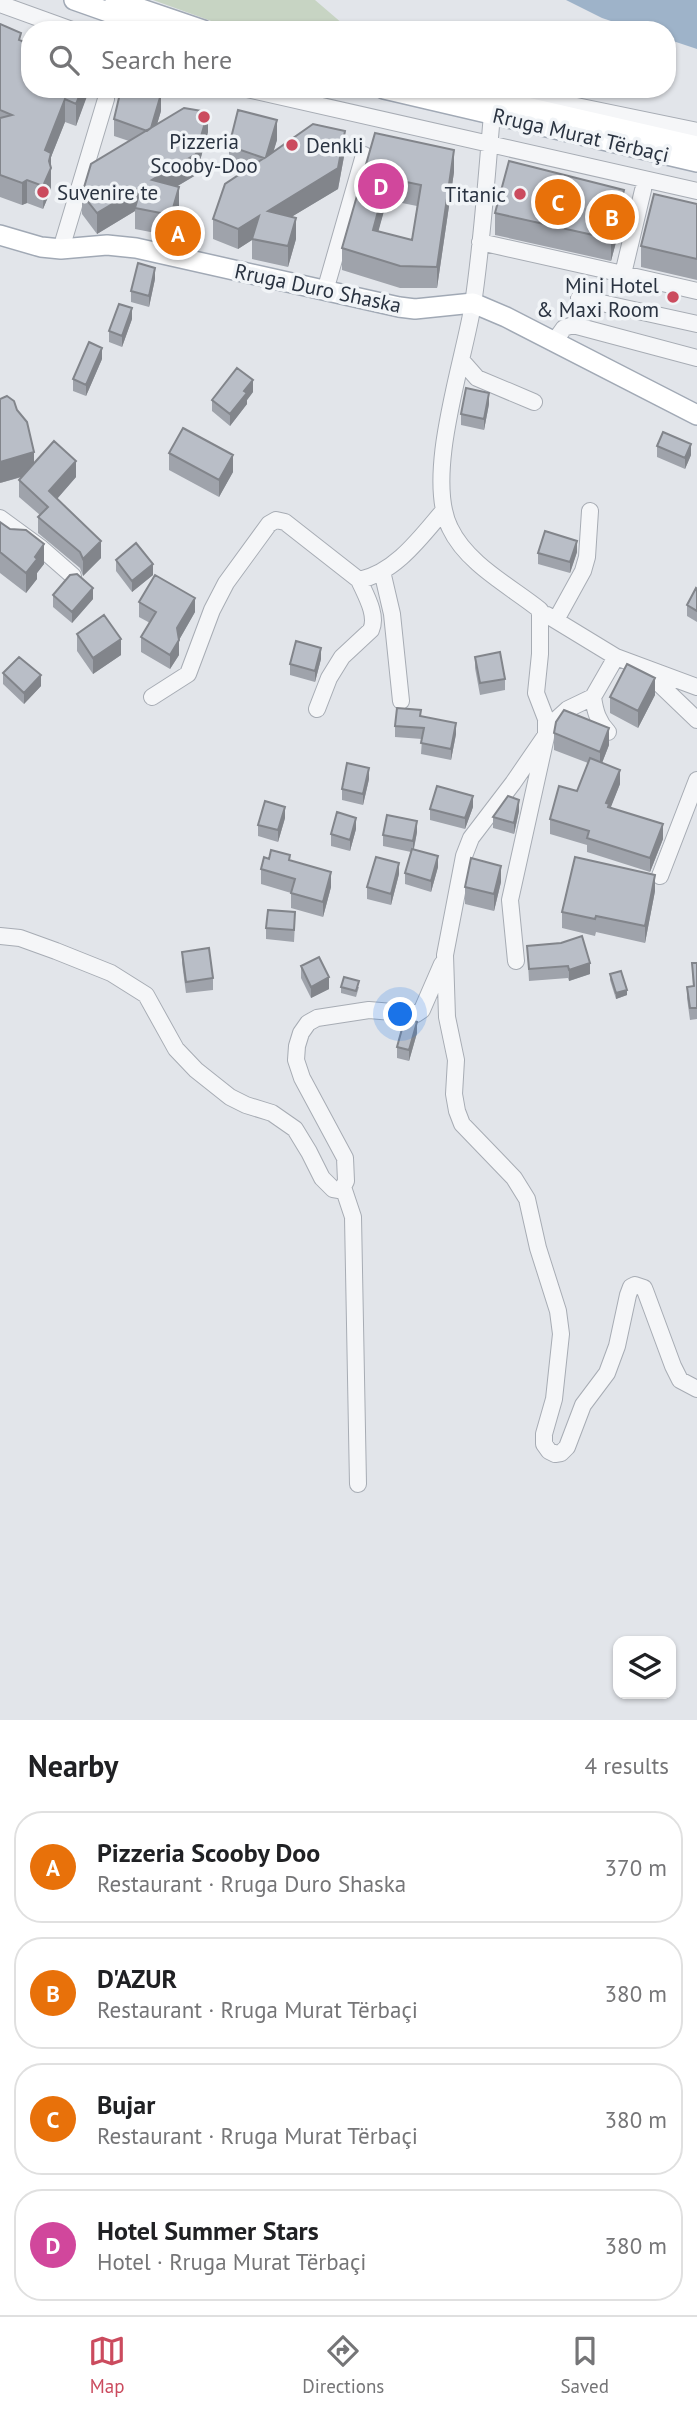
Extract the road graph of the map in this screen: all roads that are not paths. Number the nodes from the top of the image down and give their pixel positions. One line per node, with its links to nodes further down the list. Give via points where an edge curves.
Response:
1 (74, 0): 5 (main road)
2 (115, 0): 6 (main road)
3 (0, 4): 4 (street)
4 (47, 21)
5 (134, 21)
6 (177, 21)
7 (287, 98): 12 (street)
8 (466, 98): 10 (main road, Rruga Murat Tërbaçi)
9 (106, 99): 20 (street)
10 (493, 101): 11 (street); 12 (street); 13 (main road, Rruga Murat Tërbaçi); 15 (main road, Rruga Murat Tërbaçi)
11 (697, 131)
12 (489, 143): 17 (street); 19 (street)
13 (697, 146)
14 (364, 155): 22 (street)
15 (697, 162)
16 (643, 190): 21 (street)
17 (697, 191)
18 (0, 234): 20 (main road, Rruga Duro Shaska)
19 (480, 242): 21 (street); 25 (street)
20 (61, 249): 22 (main road, Rruga Duro Shaska, via 136,248)
21 (623, 274): 23 (street)
22 (325, 291): 25 (main road, Rruga Duro Shaska, via 415,309)
23 (697, 291)
24 (579, 298): 26 (street)
25 (473, 303): 27 (main road, Rruga Duro Shaska); 29 (street)
26 (697, 324)
27 (554, 342): 28 (street, via 564,328 573,325); 31 (main road, Rruga Duro Shaska)
28 (697, 358)
29 (462, 361): 30 (street, via 477,378); 32 (street, via 442,457)
30 (534, 402)
31 (695, 410)
32 (444, 510): 35 (street, via 410,549); 38 (street, via 449,528 464,549)
33 (590, 511): 39 (street, via 583,571)
34 (0, 518): 36 (street)
35 (383, 571): 37 (street); 45 (street)
36 (73, 576)
37 (359, 580): 43 (street, via 285,522 276,520 260,534 226,583 188,674); 46 (street, via 374,624 342,657)
38 (540, 610): 39 (street); 49 (street, via 536,693)
39 (556, 620): 40 (street)
40 (616, 657): 41 (street); 44 (street)
41 (644, 669): 42 (street); 47 (street)
42 (697, 687)
43 (152, 697)
44 (593, 697): 48 (street, via 601,726); 49 (street, via 568,709)
45 (401, 701)
46 (317, 709)
47 (697, 720)
48 (608, 732)
49 (546, 737): 53 (street, via 471,838); 54 (street, via 510,900)
50 (696, 786): 51 (street)
51 (660, 876)
52 (0, 936): 55 (street, via 20,938 111,973 146,995 176,1049 196,1070 230,1097 272,1113 295,1129 327,1185 339,1190)
53 (445, 955): 55 (street, via 422,1010 416,1014 369,1010 317,1018 301,1033 296,1060 345,1158); 56 (street, via 457,1111 527,1199 558,1311 559,1365 544,1444 555,1454 567,1447 583,1405 607,1373 631,1287 643,1288 680,1380)
54 (516, 961)
55 (344, 1187): 57 (street, via 353,1217)
56 (697, 1389)
57 (358, 1483)

